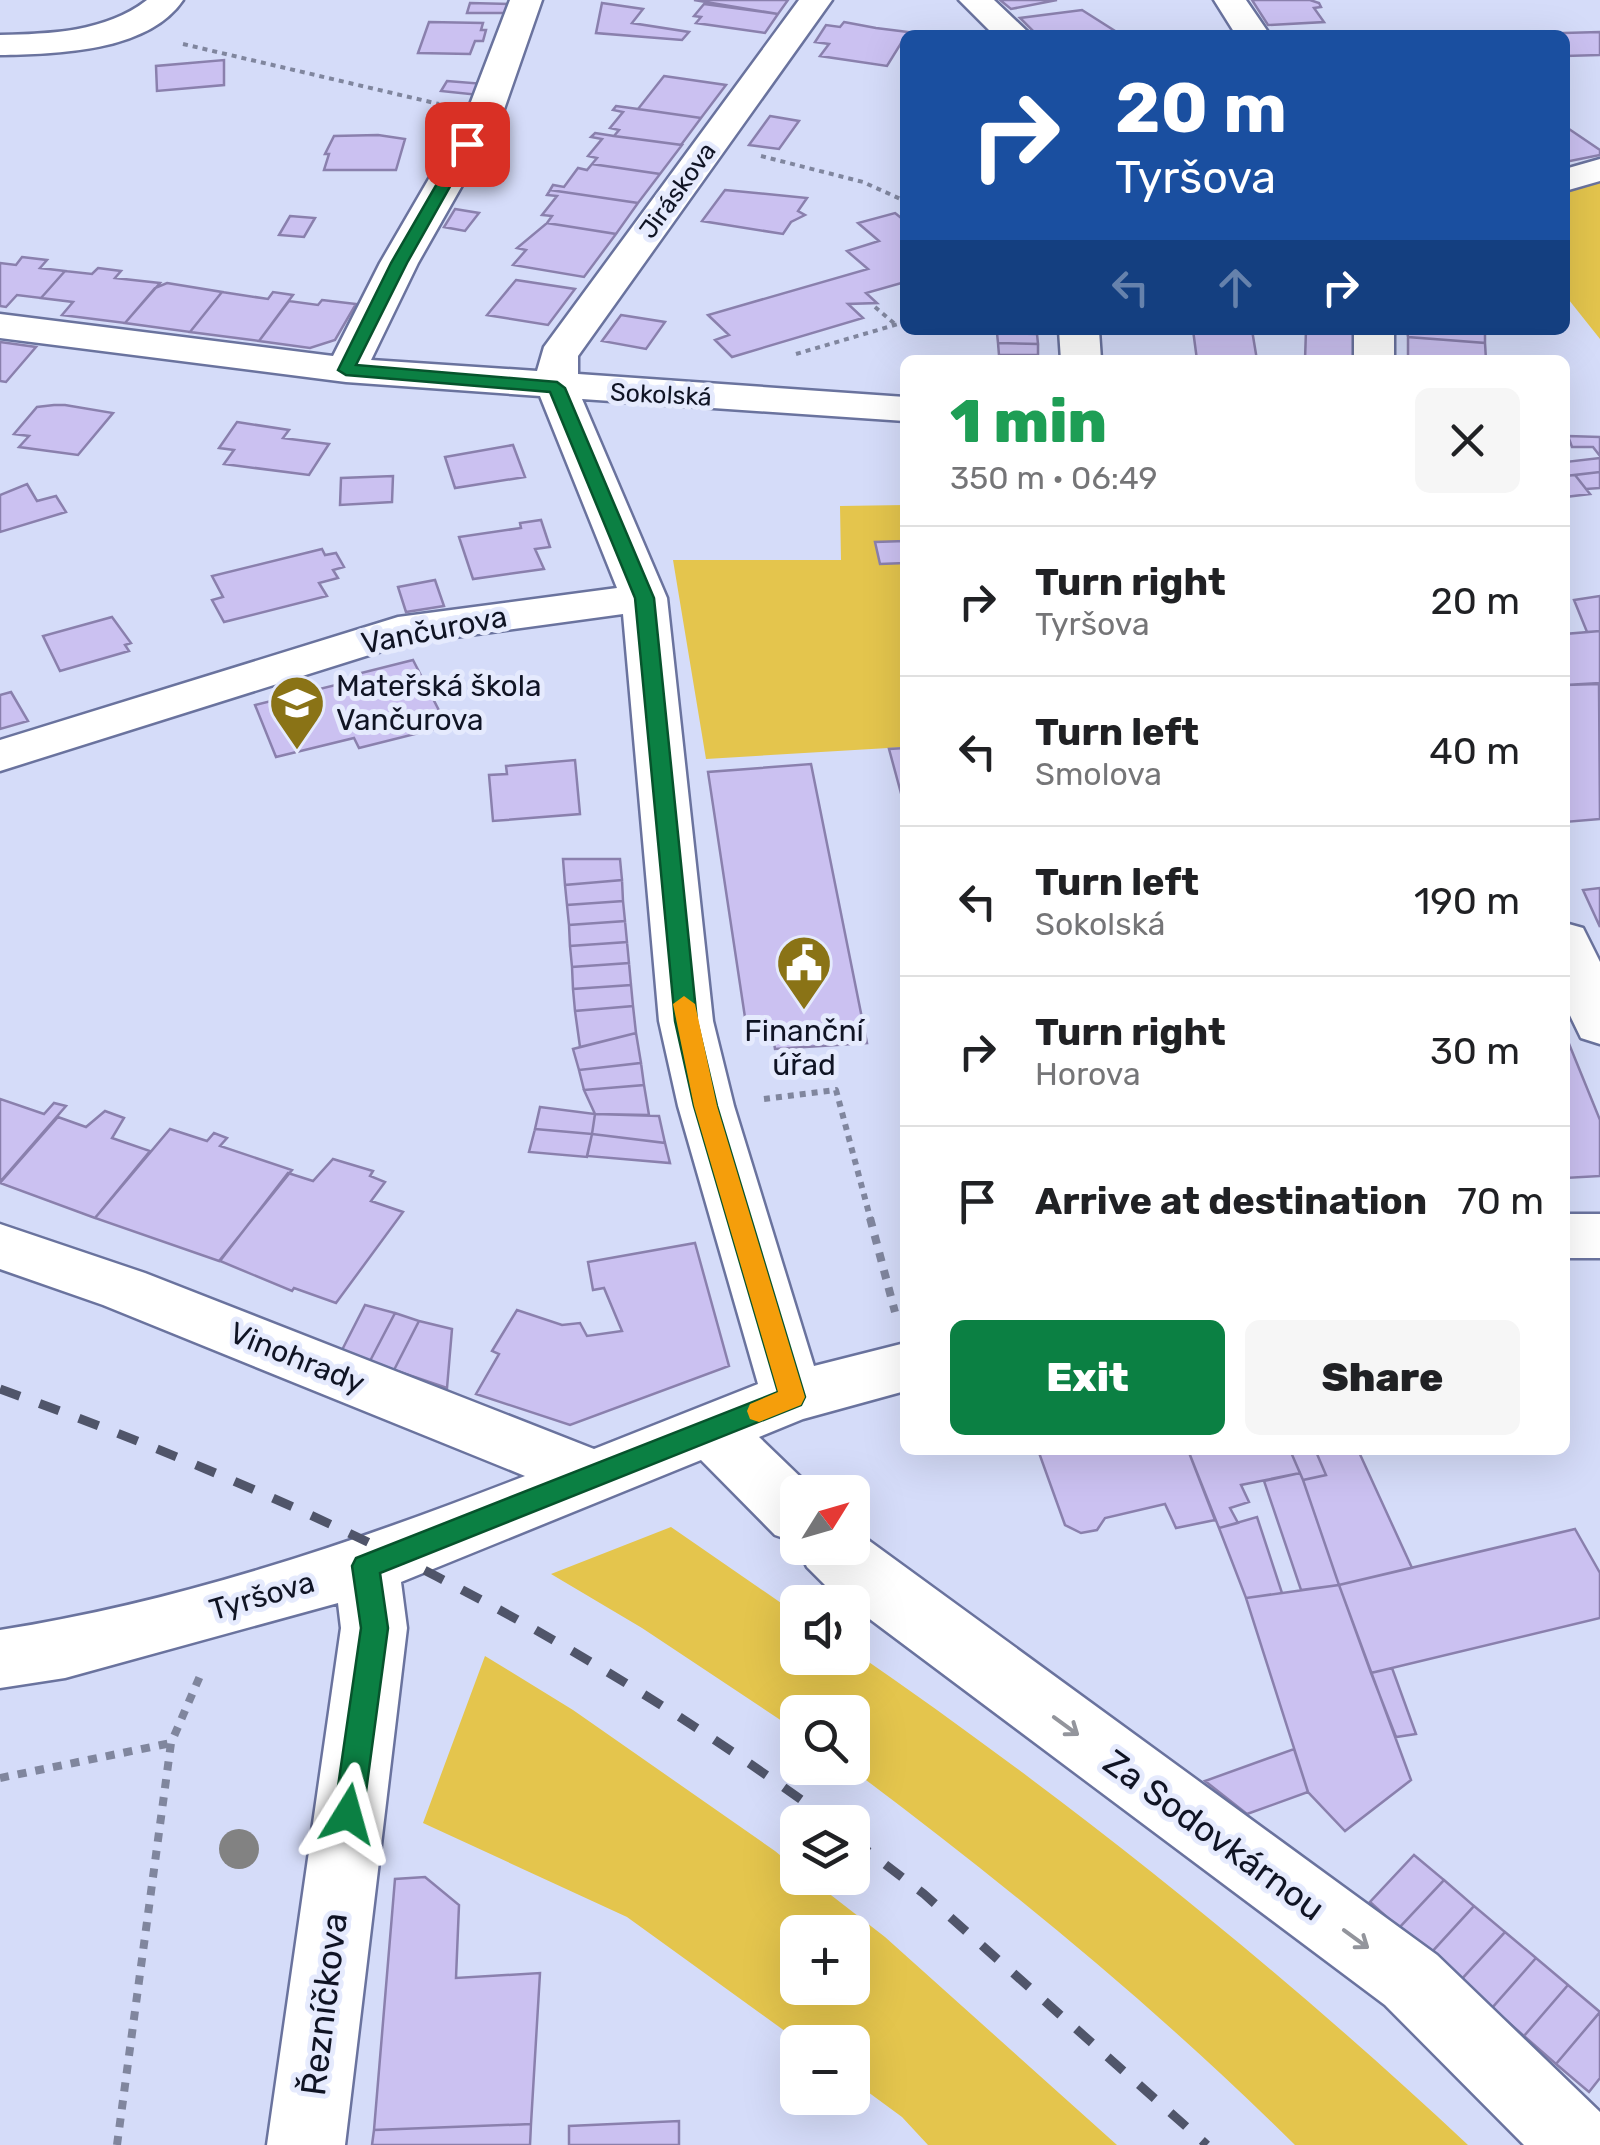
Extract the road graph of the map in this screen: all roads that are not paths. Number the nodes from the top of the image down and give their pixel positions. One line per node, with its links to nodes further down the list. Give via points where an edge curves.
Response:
1 (167, 0): 8 (street, via 117,28 42,44)
2 (526, 0): 12 (street, via 484,115)
3 (816, 0): 13 (street, Jiráskova, via 558,356)
4 (975, 0): 6 (street)
5 (1230, 0): 7 (street)
6 (1008, 30)
7 (1250, 30)
8 (0, 44)
9 (1600, 170): 10 (street)
10 (1570, 179)
11 (0, 326): 12 (street, Sokolská)
12 (346, 370): 13 (street, Sokolská)
13 (557, 388): 14 (street, Sokolská); 15 (street)
14 (900, 409)
15 (644, 598): 16 (street, Vančurova, via 398,630); 23 (street, via 686,1021)
16 (0, 756)
17 (1570, 953): 18 (street)
18 (1600, 1024)
19 (1570, 1236): 20 (street)
20 (1600, 1236)
21 (0, 1246): 25 (street, Vinohrady)
22 (900, 1340): 23 (street, Tyršova)
23 (792, 1397): 24 (street, Tyršova)
24 (712, 1431): 25 (street, Tyršova); 26 (street)
25 (592, 1475): 28 (street, Tyršova)
26 (780, 1498)
27 (848, 1565): 31 (street, Za Sodovkárnou, one-way to 31, via 1411,1980)
28 (366, 1566): 29 (street, Tyršova, via 65,1649); 30 (street, Řezníčkova, via 374,1628)
29 (0, 1659)
30 (306, 2145)
31 (1579, 2145)

